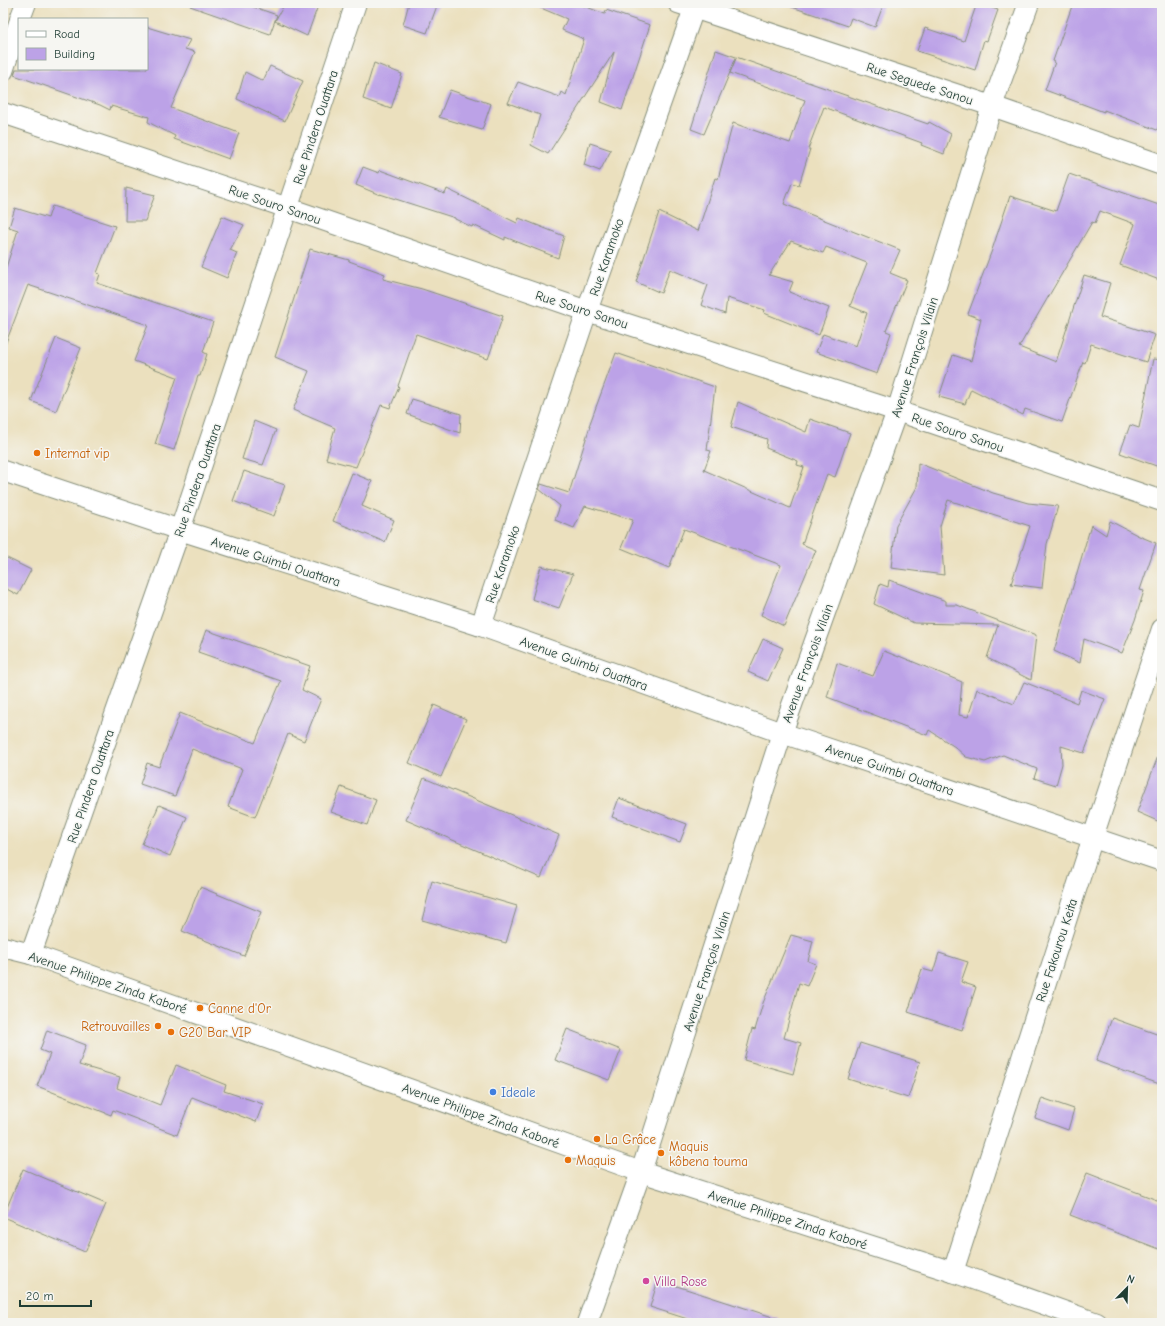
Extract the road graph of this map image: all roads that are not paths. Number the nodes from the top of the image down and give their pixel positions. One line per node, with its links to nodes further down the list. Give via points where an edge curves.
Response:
1 (26, 3): 5 (street)
2 (356, 3): 11 (street, Rue Pindera Ouattara)
3 (1029, 3): 8 (street, Avenue François Vilain)
4 (689, 5): 8 (street, Rue Seguede Sanou); 12 (street, Rue Karamoko)
5 (20, 18)
6 (18, 26): 7 (street)
7 (3, 71)
8 (992, 106): 10 (street, Rue Seguede Sanou); 13 (street, Avenue François Vilain)
9 (3, 113): 11 (street, Rue Souro Sanou)
10 (1162, 165)
11 (288, 208): 12 (street, Rue Souro Sanou); 16 (street, Rue Pindera Ouattara)
12 (587, 311): 13 (street, Rue Souro Sanou); 17 (street, Rue Karamoko)
13 (897, 412): 15 (street, Rue Souro Sanou); 19 (street, Avenue François Vilain)
14 (3, 471): 16 (street, Avenue Guimbi Ouattara)
15 (1162, 501)
16 (180, 530): 17 (street, Avenue Guimbi Ouattara); 23 (street, Rue Pindera Ouattara)
17 (481, 626): 19 (street, Avenue Guimbi Ouattara)
18 (1162, 629): 20 (street, Rue Fakourou Keita)
19 (782, 733): 20 (street, Avenue Guimbi Ouattara); 24 (street, Avenue François Vilain)
20 (1093, 837): 21 (street, Avenue Guimbi Ouattara); 25 (street, Rue Fakourou Keita)
21 (1162, 862)
22 (3, 947): 23 (street, Avenue Philippe Zinda Kaboré)
23 (31, 954): 24 (street, Avenue Philippe Zinda Kaboré)
24 (641, 1172): 25 (street, Avenue Philippe Zinda Kaboré); 26 (street, Avenue François Vilain)
25 (954, 1272): 27 (street, Avenue Philippe Zinda Kaboré)
26 (587, 1323)
27 (1097, 1323)

